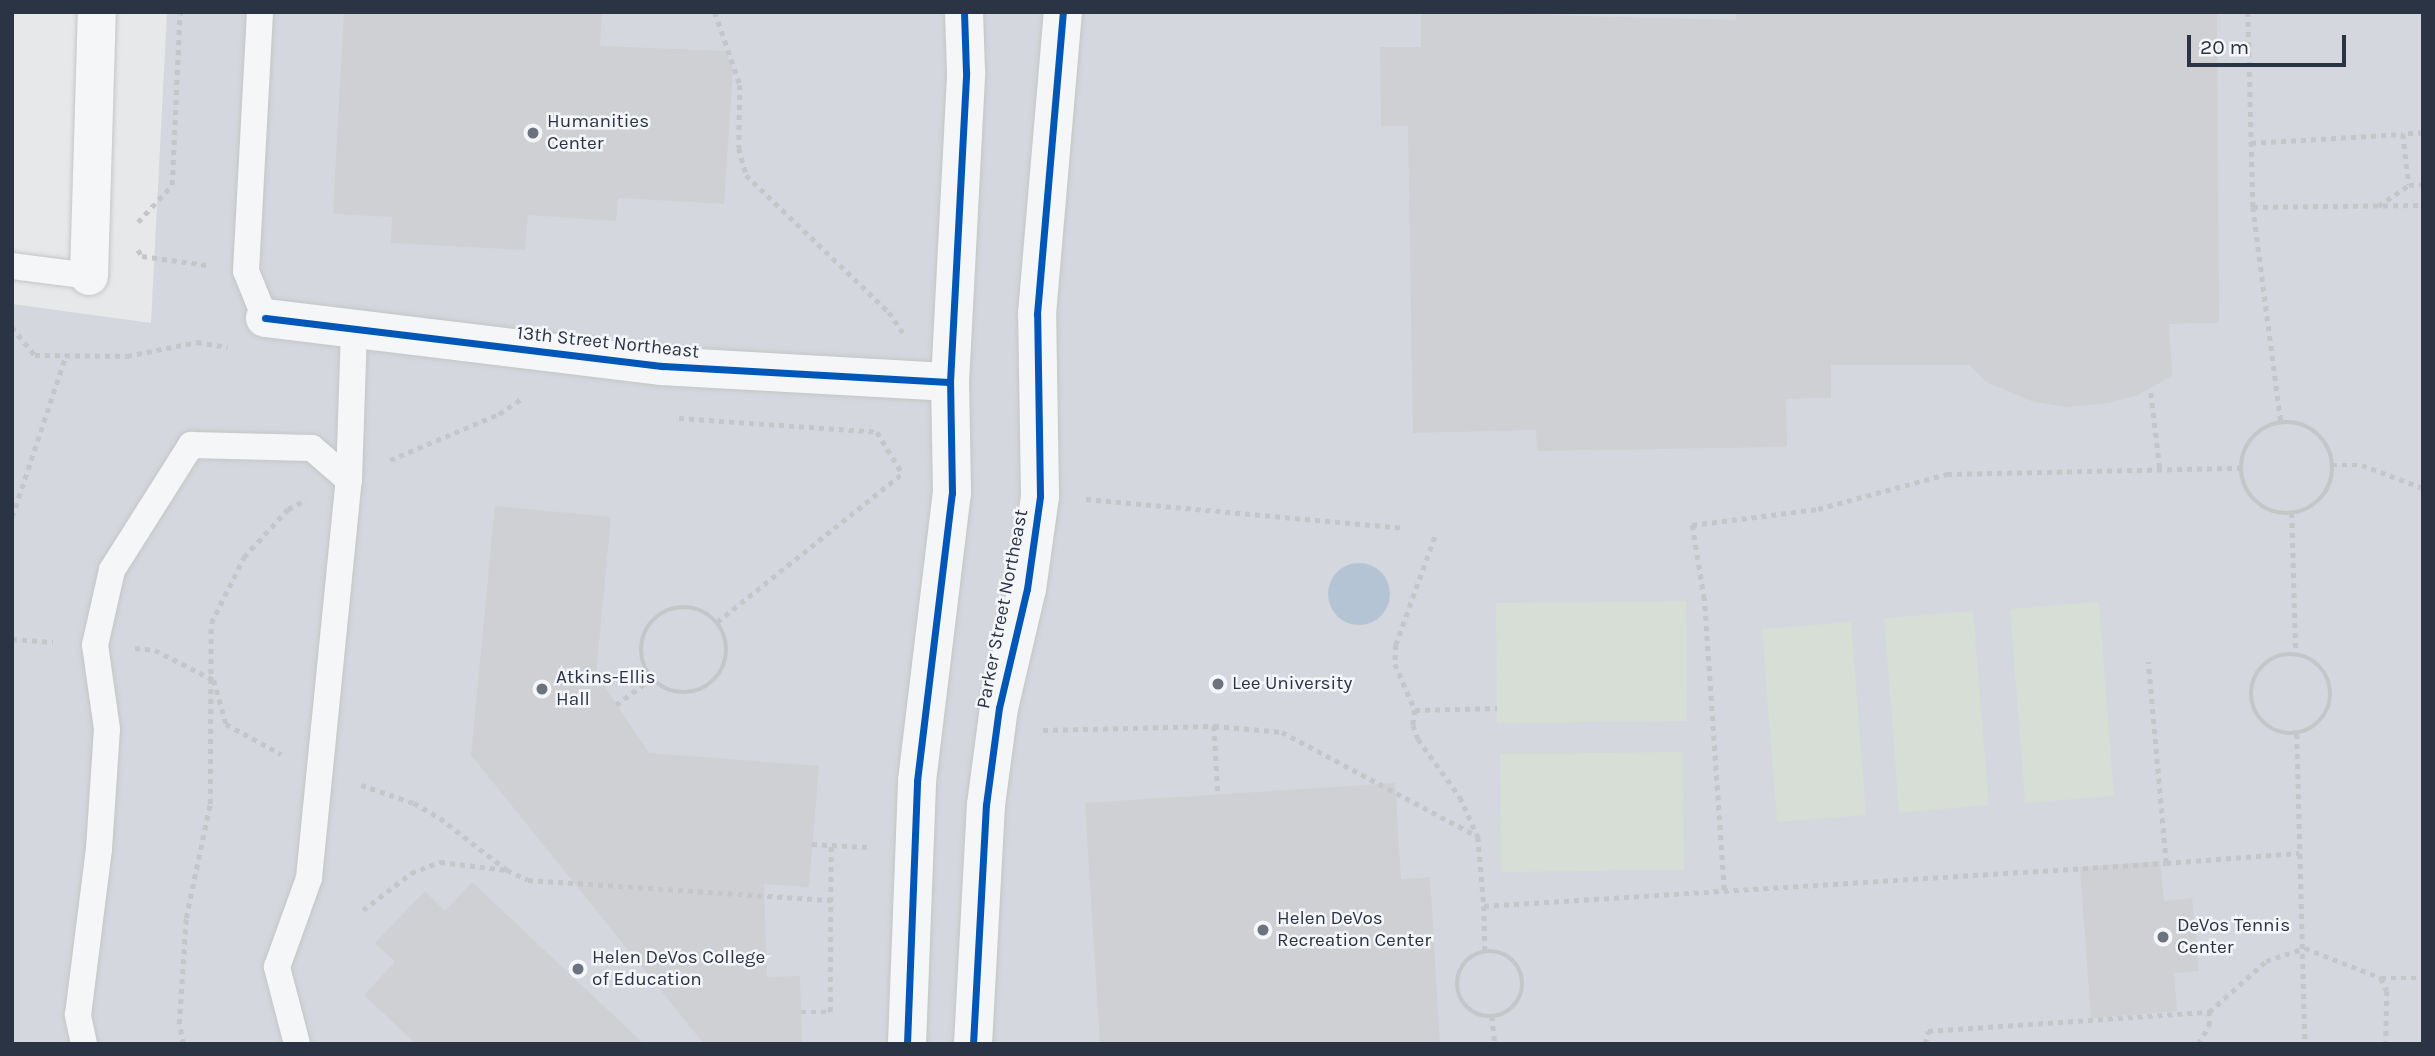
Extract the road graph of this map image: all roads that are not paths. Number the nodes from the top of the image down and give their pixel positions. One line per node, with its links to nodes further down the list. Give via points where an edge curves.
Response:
1 (97, 12): 6 (street)
2 (260, 12): 7 (lane, via 246,271)
3 (964, 12): 9 (street, via 966,72)
4 (1063, 12): 14 (street, Parker Street Northeast, via 1037,314 1040,496 1027,589 999,708 986,805)
5 (12, 266): 6 (lane)
6 (89, 276)
7 (265, 318): 8 (street, 13th Street Northeast)
8 (354, 330): 9 (street, 13th Street Northeast, via 662,366); 10 (lane)
9 (950, 382): 13 (street, via 952,493 917,781)
10 (349, 480): 11 (lane, via 313,447 191,445 112,570 94,645 107,729 99,849 78,1015); 12 (lane, via 309,878 277,967)
11 (84, 1044)
12 (297, 1044)
13 (907, 1044)
14 (973, 1044)

